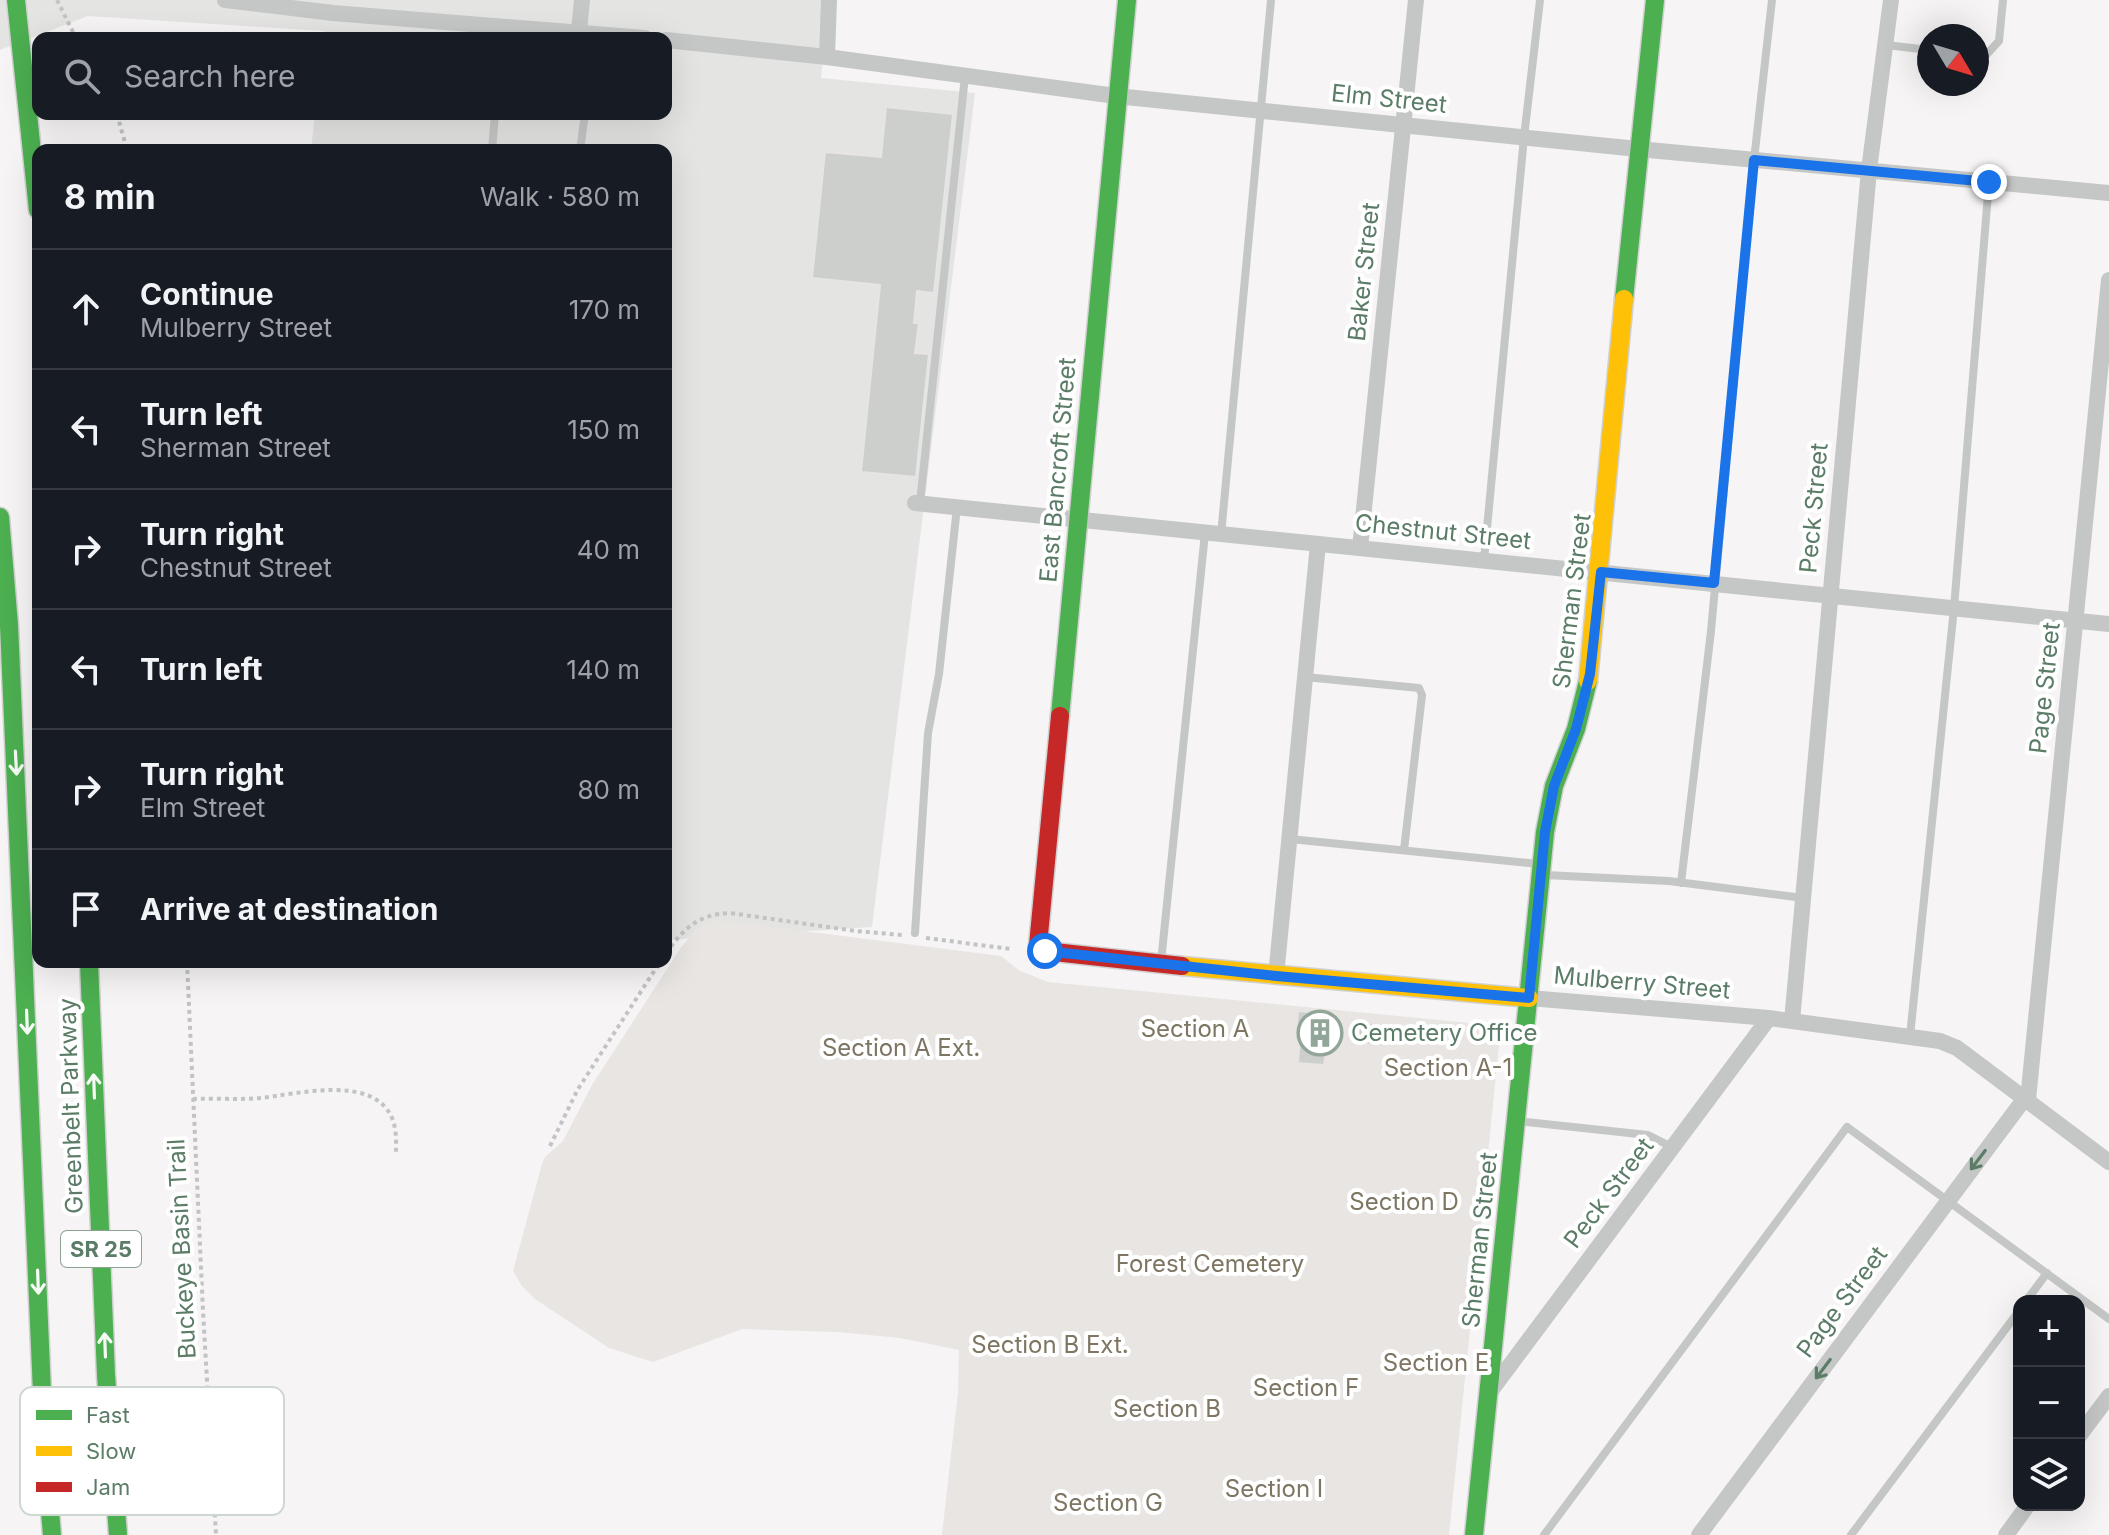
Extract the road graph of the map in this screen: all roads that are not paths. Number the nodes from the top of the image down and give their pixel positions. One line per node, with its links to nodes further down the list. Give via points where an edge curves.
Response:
1 (3, 0): 22 (street)
2 (16, 0): 22 (street)
3 (225, 0): 15 (street)
4 (582, 0): 14 (street)
5 (829, 0): 21 (street)
6 (1127, 0): 24 (street, East Bancroft Street)
7 (1271, 0): 25 (lane)
8 (1416, 0): 28 (street, Baker Street)
9 (1540, 0): 29 (lane)
10 (1655, 0): 32 (street, Sherman Street)
11 (1772, 0): 34 (lane)
12 (1891, 0): 18 (street, Peck Street)
13 (2003, 0): 20 (lane, via 1999,41)
14 (579, 31): 15 (street); 16 (street)
15 (502, 32)
16 (583, 32)
17 (672, 41): 21 (street, Elm Street)
18 (1886, 45): 19 (lane); 35 (street, Peck Street)
19 (1917, 49)
20 (1989, 52)
21 (827, 57): 23 (street, Elm Street)
22 (23, 60): 33 (street)
23 (965, 75): 24 (street, Elm Street); 39 (lane)
24 (1116, 96): 25 (street, Elm Street); 42 (street, East Bancroft Street)
25 (1259, 110): 28 (street, Elm Street); 43 (lane)
26 (494, 120): 30 (lane)
27 (584, 120): 31 (lane)
28 (1402, 124): 29 (street, Elm Street); 45 (street, Baker Street)
29 (1524, 137): 32 (street, Elm Street); 46 (lane)
30 (492, 144)
31 (581, 144)
32 (1638, 149): 34 (street, Elm Street); 47 (street, Sherman Street)
33 (32, 150)
34 (1754, 160): 35 (street, Elm Street); 48 (lane)
35 (1869, 170): 36 (street, Elm Street); 49 (street, Peck Street)
36 (1989, 182): 37 (street, Elm Street); 50 (lane)
37 (2109, 193)
38 (2109, 280): 51 (street, Page Street)
39 (918, 503): 40 (street, Chestnut Street)
40 (957, 507): 42 (street, Chestnut Street); 59 (lane, via 928,733)
41 (0, 517): 77 (street, Greenbelt Parkway / SR 25, one-way to 77)
42 (1078, 521): 43 (street, Chestnut Street); 60 (street, East Bancroft Street)
43 (1213, 534): 44 (street, Chestnut Street); 61 (lane)
44 (1318, 544): 45 (street, Chestnut Street); 53 (street)
45 (1360, 548): 46 (street, Chestnut Street)
46 (1484, 560): 47 (street, Chestnut Street)
47 (1601, 572): 48 (street, Chestnut Street); 56 (street, Sherman Street, via 1590,674 1554,786)
48 (1714, 583): 49 (street, Chestnut Street); 57 (lane)
49 (1830, 594): 50 (street, Chestnut Street); 58 (street, Peck Street)
50 (1954, 608): 51 (street, Chestnut Street); 67 (lane)
51 (2075, 621): 52 (street, Chestnut Street); 68 (street, Page Street)
52 (2109, 624)
53 (1305, 677): 54 (street); 55 (lane, via 1419,688)
54 (1289, 838): 55 (lane); 63 (street)
55 (1404, 850): 56 (lane)
56 (1541, 870): 57 (lane); 64 (street, Sherman Street)
57 (1681, 883): 58 (lane)
58 (1803, 898): 66 (street, Peck Street)
59 (916, 935)
60 (1038, 945): 61 (street, Mulberry Street, via 1045,951)
61 (1161, 963): 63 (street, Mulberry Street)
62 (89, 968): 78 (street, Greenbelt Parkway / SR 25, one-way to 62)
63 (1276, 976): 64 (street, Mulberry Street)
64 (1529, 998): 65 (street, Mulberry Street); 69 (street, Sherman Street)
65 (1769, 1018): 66 (street, Mulberry Street); 70 (street, Peck Street)
66 (1792, 1021): 67 (street, Mulberry Street)
67 (1910, 1036): 68 (street, Mulberry Street, via 1957,1048)
68 (2026, 1099): 71 (street, Mulberry Street); 72 (street, Page Street, one-way to 72)
69 (1516, 1121): 70 (lane, via 1648,1135); 79 (street, Sherman Street)
70 (1672, 1148): 79 (street, Peck Street)
71 (2109, 1162)
72 (1948, 1201): 73 (lane); 88 (lane, via 1847,1127); 89 (street, Page Street, one-way to 89)
73 (2047, 1273): 74 (lane); 75 (lane)
74 (2030, 1295)
75 (2107, 1314)
76 (2013, 1319): 90 (lane)
77 (42, 1387)
78 (107, 1387)
79 (1487, 1396): 87 (street, Sherman Street)
80 (2109, 1396): 81 (street)
81 (2085, 1428)
82 (2024, 1511): 91 (street)
83 (50, 1515): 85 (street, Greenbelt Parkway / SR 25, one-way to 85)
84 (116, 1515): 86 (street, Greenbelt Parkway / SR 25, one-way to 84)
85 (52, 1535)
86 (118, 1535)
87 (1474, 1535)
88 (1544, 1535)
89 (1699, 1535)
90 (1851, 1535)
91 (2006, 1535)

